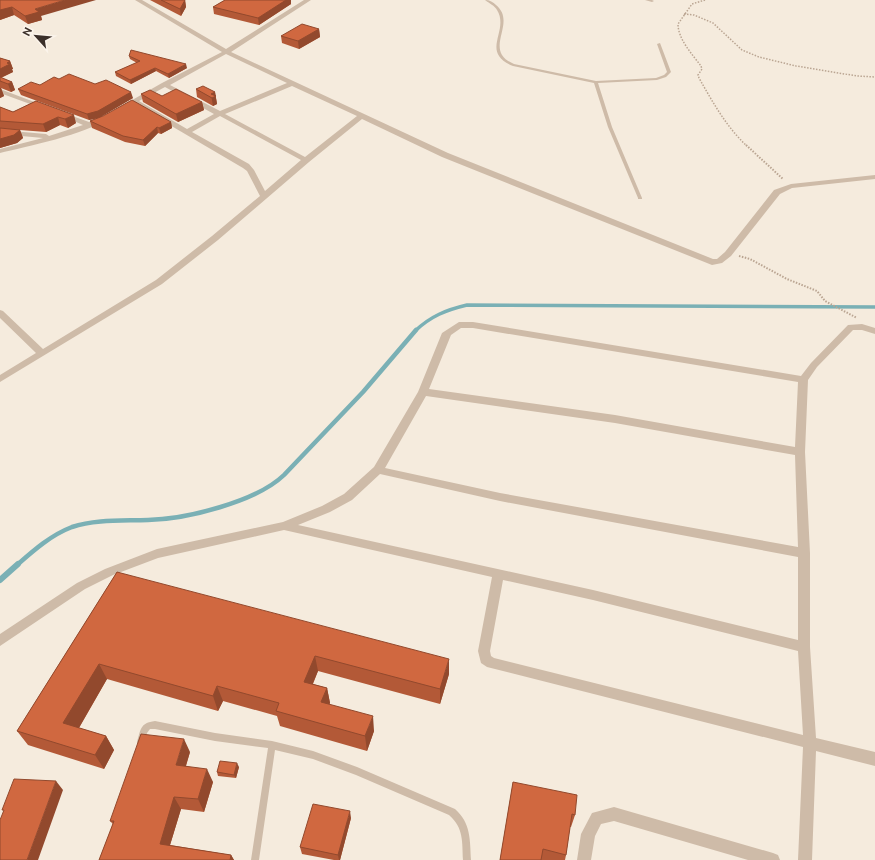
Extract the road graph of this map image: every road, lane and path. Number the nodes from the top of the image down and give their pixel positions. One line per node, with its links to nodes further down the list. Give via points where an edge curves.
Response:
1 (138, 0): 11 (street)
2 (488, 0): 13 (lane, via 499,10 503,18 499,41 499,57 503,62)
3 (647, 0): 6 (lane)
4 (705, 0): 7 (path, via 692,4)
5 (304, 1): 11 (street)
6 (652, 1)
7 (686, 11): 8 (path); 9 (path)
8 (684, 14): 9 (path); 29 (path, via 678,28 686,46 701,66 699,78 714,104 741,141)
9 (694, 15): 12 (path, via 713,23 747,53 796,66)
10 (659, 44): 13 (lane, via 669,72 665,76 657,79)
11 (226, 52): 14 (street); 15 (street)
12 (875, 77)
13 (596, 82): 31 (lane, via 610,127)
14 (164, 84): 17 (street); 19 (street)
15 (291, 84): 19 (street); 21 (street)
16 (0, 91): 22 (street)
17 (134, 101): 18 (street); 23 (street)
18 (115, 112)
19 (219, 114): 23 (street); 27 (street)
20 (108, 116): 22 (street)
21 (361, 116): 27 (street); 32 (street, via 445,155 704,259 712,262)
22 (90, 125): 25 (street)
23 (188, 131): 30 (street, via 246,166)
24 (0, 132): 25 (street)
25 (52, 137): 26 (street)
26 (0, 151)
27 (306, 160): 30 (street)
28 (875, 178): 29 (street)
29 (791, 186): 32 (street, via 777,192)
30 (264, 196): 36 (street, via 158,282)
31 (640, 198)
32 (726, 256): 34 (path, via 743,256 750,259 817,292 825,301)
33 (0, 313): 36 (street)
34 (857, 318)
35 (875, 331): 38 (street, via 862,326 851,327)
36 (42, 353): 37 (street)
37 (0, 378)
38 (803, 380): 39 (street, via 481,326 458,325 446,333); 40 (street)
39 (423, 392): 40 (street, via 615,419); 41 (street)
40 (800, 452): 43 (street)
41 (378, 470): 42 (street, via 348,496 326,509); 43 (street, via 500,497)
42 (284, 526): 44 (street); 45 (street, via 157,554 109,572 81,586)
43 (804, 553): 46 (street)
44 (498, 575): 46 (street, via 593,595); 47 (street, via 484,652 485,659 491,663)
45 (0, 641)
46 (804, 647): 47 (street)
47 (810, 744): 50 (street); 55 (street)
48 (272, 745): 49 (lane, via 154,725 148,726 144,731); 51 (lane); 52 (lane, via 344,765 452,812 463,823)
49 (137, 753)
50 (875, 759)
51 (255, 860)
52 (467, 860)
53 (584, 860): 54 (street, via 588,834 597,818 614,814)
54 (773, 860)
55 (805, 860)

